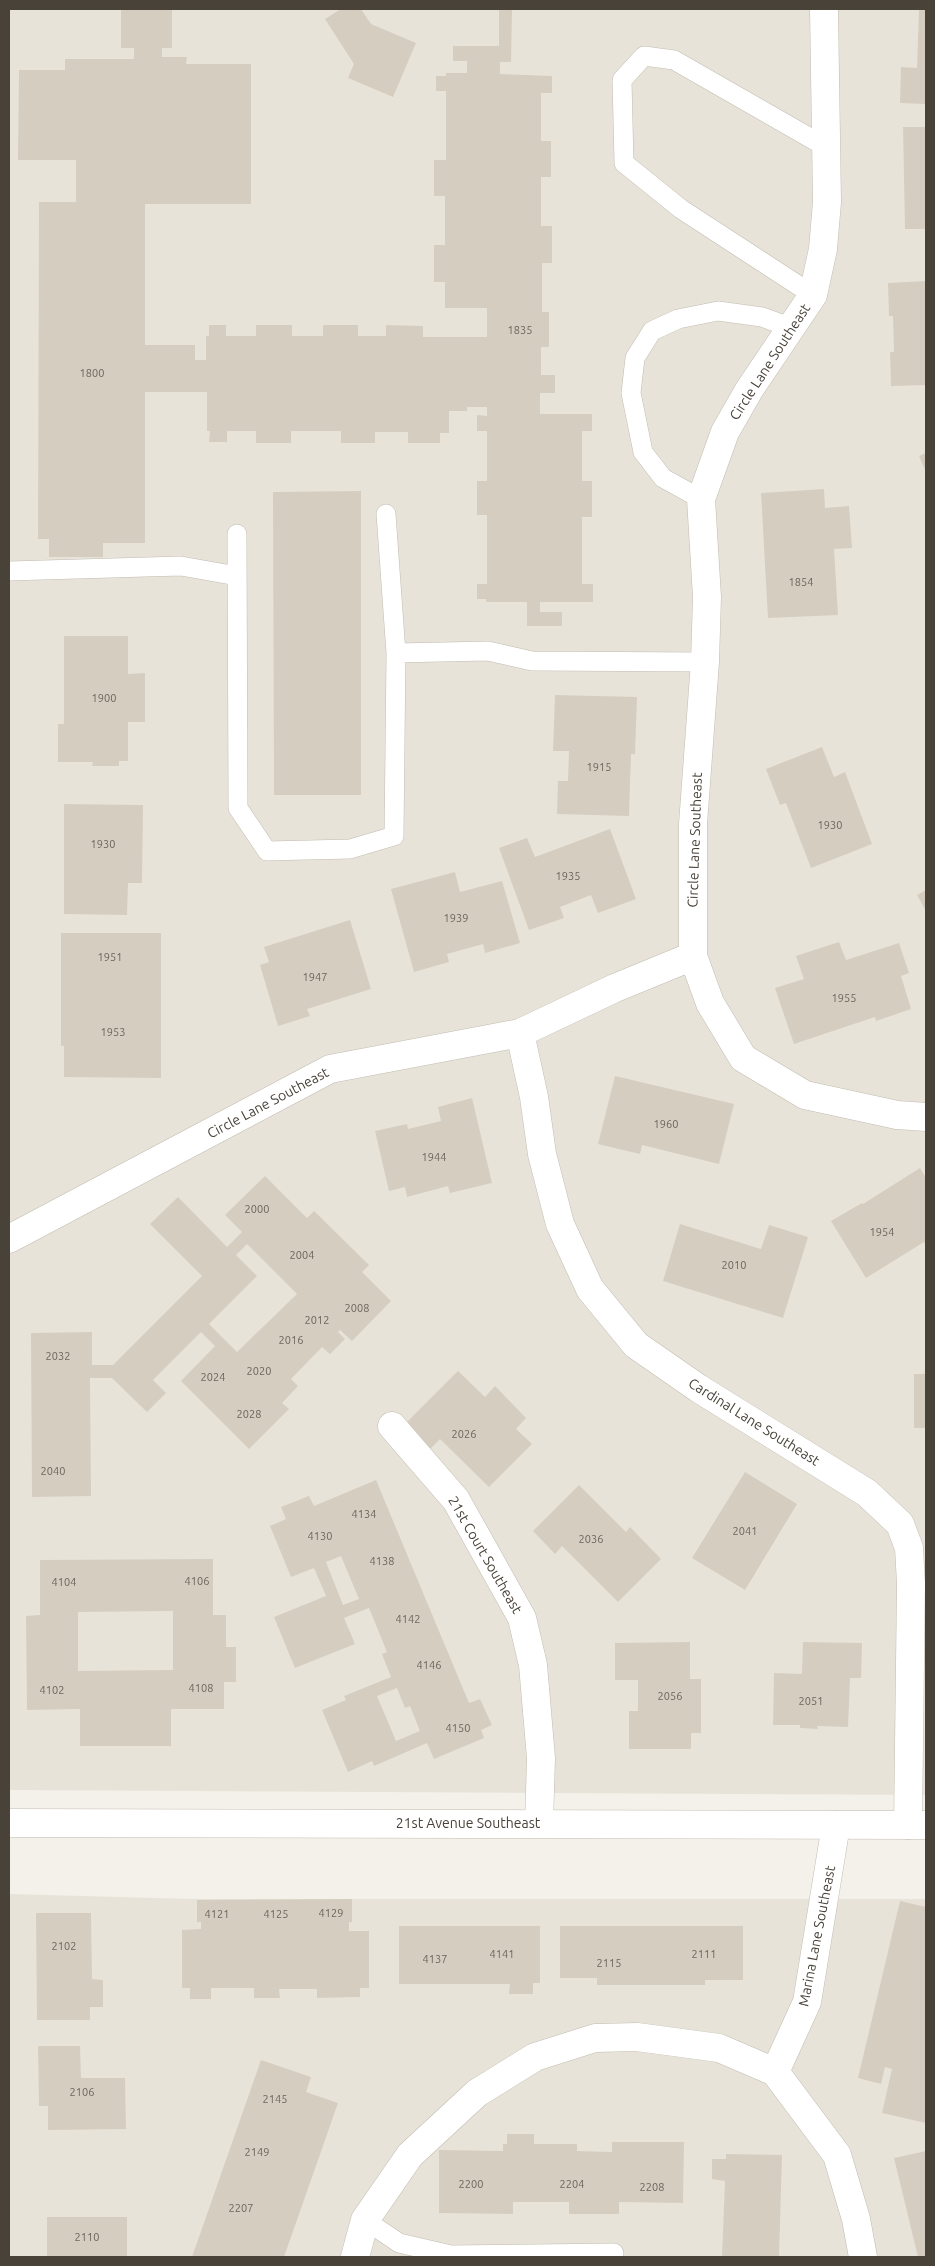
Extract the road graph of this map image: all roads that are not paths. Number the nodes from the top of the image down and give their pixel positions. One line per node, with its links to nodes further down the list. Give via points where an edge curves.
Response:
1 (824, 9): 2 (street, Circle Lane Southeast)
2 (826, 147): 3 (street, Circle Lane Southeast, via 827,202 823,249); 3 (lane, via 674,60 644,56 622,80 624,163 681,209)
3 (813, 295): 4 (street, Circle Lane Southeast)
4 (792, 328): 5 (street, Circle Lane Southeast, via 749,390 725,432); 5 (lane, via 762,317 718,312 678,319 652,331 635,358 631,393 643,452 663,478)
5 (701, 499): 11 (street, Circle Lane Southeast, via 707,597)
6 (386, 514): 10 (lane)
7 (236, 534): 9 (lane)
8 (9, 571): 9 (lane, via 181,566)
9 (237, 576): 10 (lane, via 238,808 267,851 350,849 394,836)
10 (396, 652): 11 (lane, via 488,651 532,661)
11 (706, 662): 12 (street, Circle Lane Southeast, via 693,824)
12 (693, 956): 13 (street, Circle Lane Southeast); 14 (street, via 710,1003 743,1058 805,1095 897,1115)
13 (520, 1033): 15 (street, Circle Lane Southeast, via 330,1069); 20 (street, Cardinal Lane Southeast, via 542,1154 560,1224 590,1290 636,1345 698,1388 866,1492 900,1524 909,1548 911,1583)
14 (926, 1117)
15 (9, 1239)
16 (392, 1426): 18 (street, 21st Court Southeast, via 456,1500 522,1618 533,1666 542,1758)
17 (9, 1823): 18 (street, 21st Avenue Southeast)
18 (539, 1823): 19 (street, 21st Avenue Southeast)
19 (836, 1824): 20 (street, 21st Avenue Southeast); 21 (street, Marina Lane Southeast, via 807,2002)
20 (917, 1825)
21 (775, 2072): 22 (street, via 719,2048 638,2037 595,2038 535,2057 477,2093 410,2155); 25 (street, via 837,2155 856,2219)
22 (365, 2220): 23 (lane, via 399,2243 451,2255); 24 (street)
23 (614, 2253)
24 (355, 2257)
25 (863, 2257)

